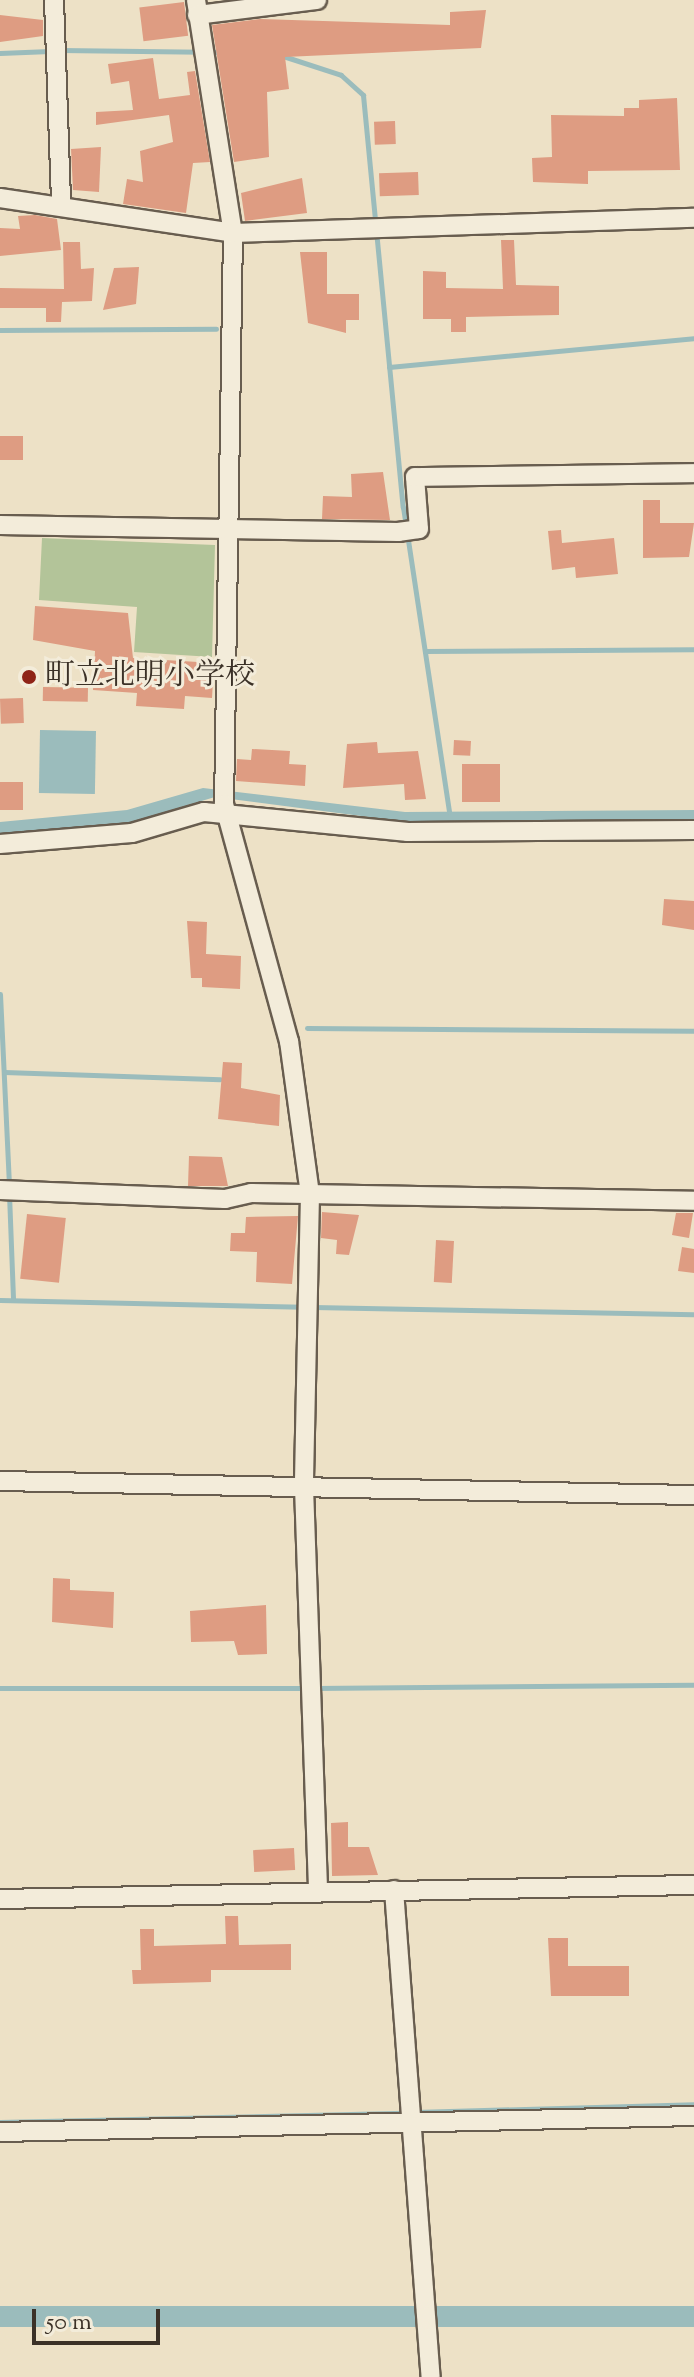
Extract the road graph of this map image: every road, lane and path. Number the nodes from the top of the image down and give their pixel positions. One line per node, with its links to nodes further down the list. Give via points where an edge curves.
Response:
1 (54, 0): 5 (street)
2 (317, 0): 3 (street)
3 (197, 8): 7 (street)
4 (0, 198): 5 (street)
5 (61, 203): 7 (street)
6 (694, 218): 7 (street)
7 (233, 233): 10 (street)
8 (694, 473): 10 (street, via 415,477 419,529)
9 (0, 525): 10 (street)
10 (232, 529): 11 (street)
11 (224, 808): 12 (street, via 408,832); 13 (street, via 132,833); 15 (street, via 289,1041)
12 (694, 830)
13 (0, 844)
14 (5, 1190): 15 (street, via 225,1199)
15 (310, 1194): 16 (street); 18 (street)
16 (694, 1201)
17 (0, 1481): 18 (street)
18 (304, 1487): 19 (street); 22 (street)
19 (694, 1495)
20 (694, 1885): 21 (street)
21 (394, 1890): 22 (street); 24 (street)
22 (318, 1892): 23 (street)
23 (0, 1899)
24 (412, 2115): 25 (street); 26 (street); 27 (street)
25 (694, 2116)
26 (0, 2132)
27 (431, 2377)

